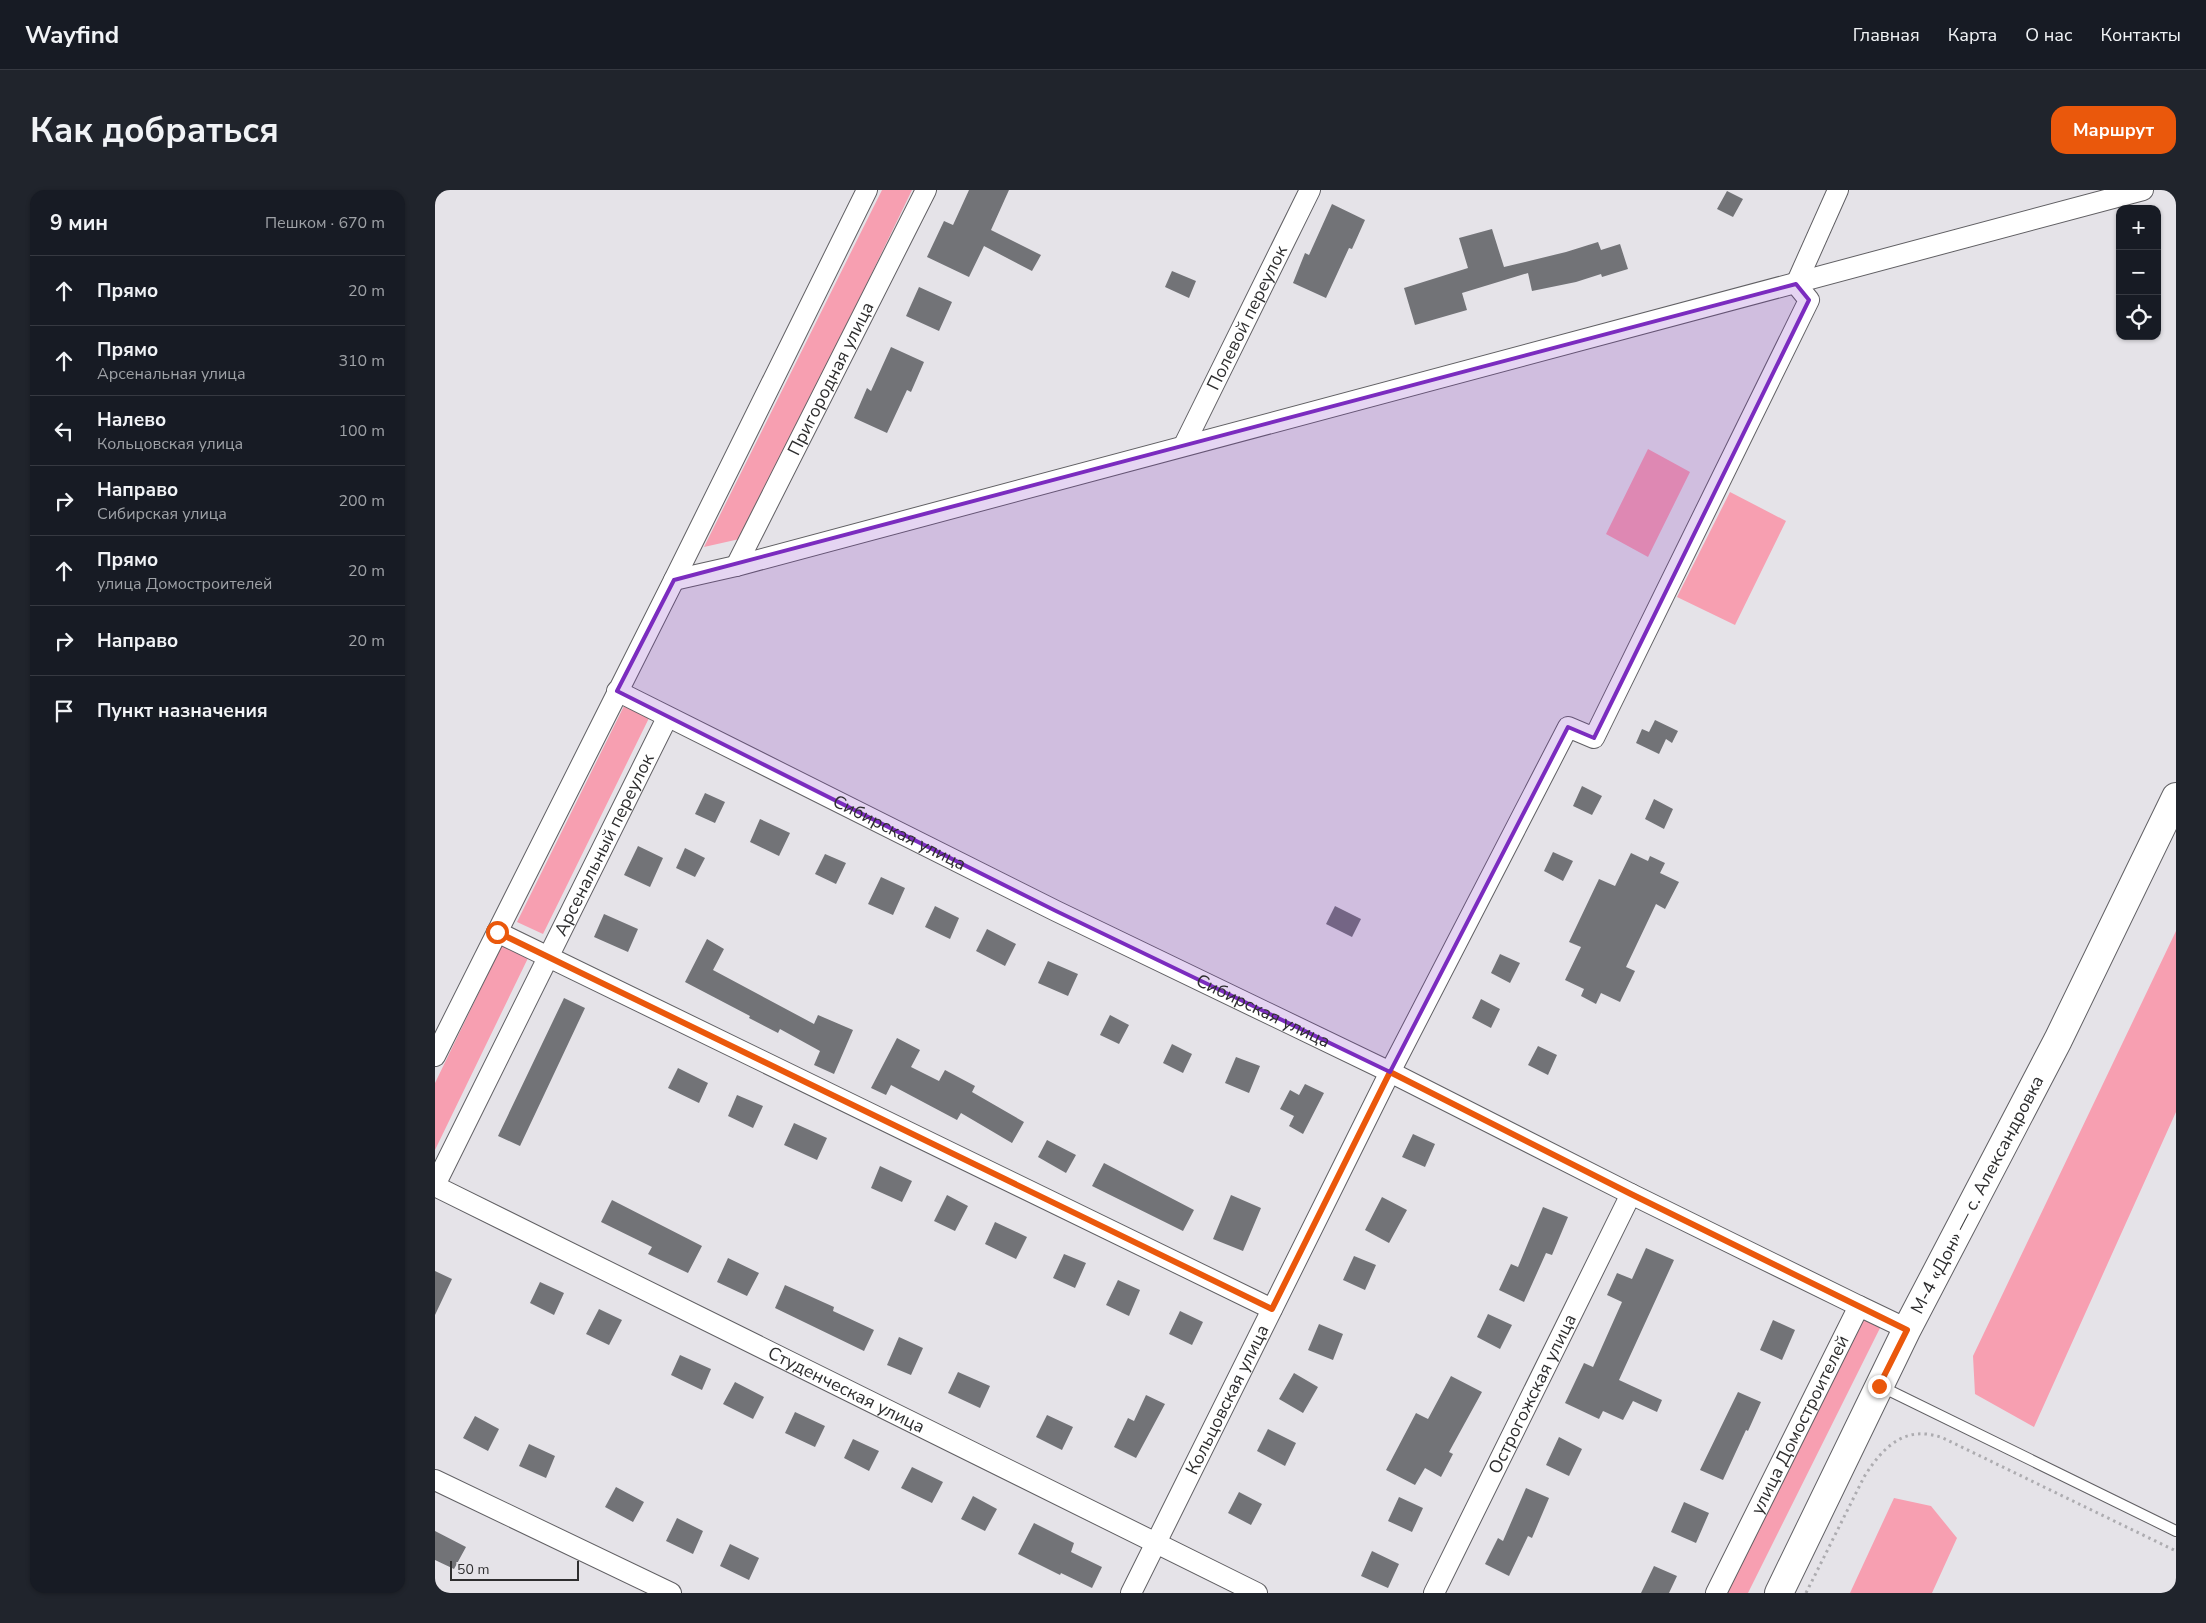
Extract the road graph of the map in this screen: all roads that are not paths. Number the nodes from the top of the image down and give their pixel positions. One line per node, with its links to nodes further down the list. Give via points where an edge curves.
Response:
1 (867, 190): 9 (street)
2 (926, 190): 8 (street, Пригородная улица)
3 (1311, 190): 7 (street, Полевой переулок)
4 (1838, 190): 6 (street)
5 (2131, 192): 6 (street)
6 (1796, 284): 7 (street); 16 (street, Кольцовская улица, via 1809,300 1594,738 1567,727)
7 (1184, 446): 8 (street)
8 (736, 566): 9 (street)
9 (674, 580): 10 (street)
10 (617, 691): 11 (street, Сибирская улица); 13 (street)
11 (667, 718): 14 (street, Арсенальный переулок); 16 (street, Сибирская улица, via 1056,912)
12 (2176, 797): 21 (main road, М-4 «Дон» — с. Александровка, via 2058,1040)
13 (497, 932): 14 (street); 15 (street)
14 (549, 956): 17 (street, Арсенальный переулок); 20 (street)
15 (435, 1056)
16 (1390, 1072): 18 (street, Сибирская улица); 20 (street, Кольцовская улица)
17 (435, 1186): 25 (street, Студенческая улица)
18 (1631, 1194): 19 (street, Сибирская улица); 29 (street, Острогожская улица)
19 (1859, 1306): 21 (street); 30 (street, улица Домостроителей)
20 (1272, 1309): 25 (street, Кольцовская улица)
21 (1907, 1330): 22 (main road, М-4 «Дон» — с. Александровка)
22 (1879, 1386): 24 (lane); 31 (main road, М-4 «Дон» — с. Александровка)
23 (435, 1480): 26 (street)
24 (2176, 1530)
25 (1156, 1543): 27 (street, Кольцовская улица); 28 (street, Студенческая улица)
26 (671, 1593)
27 (1131, 1593)
28 (1257, 1593)
29 (1434, 1593)
30 (1716, 1593)
31 (1779, 1593)

